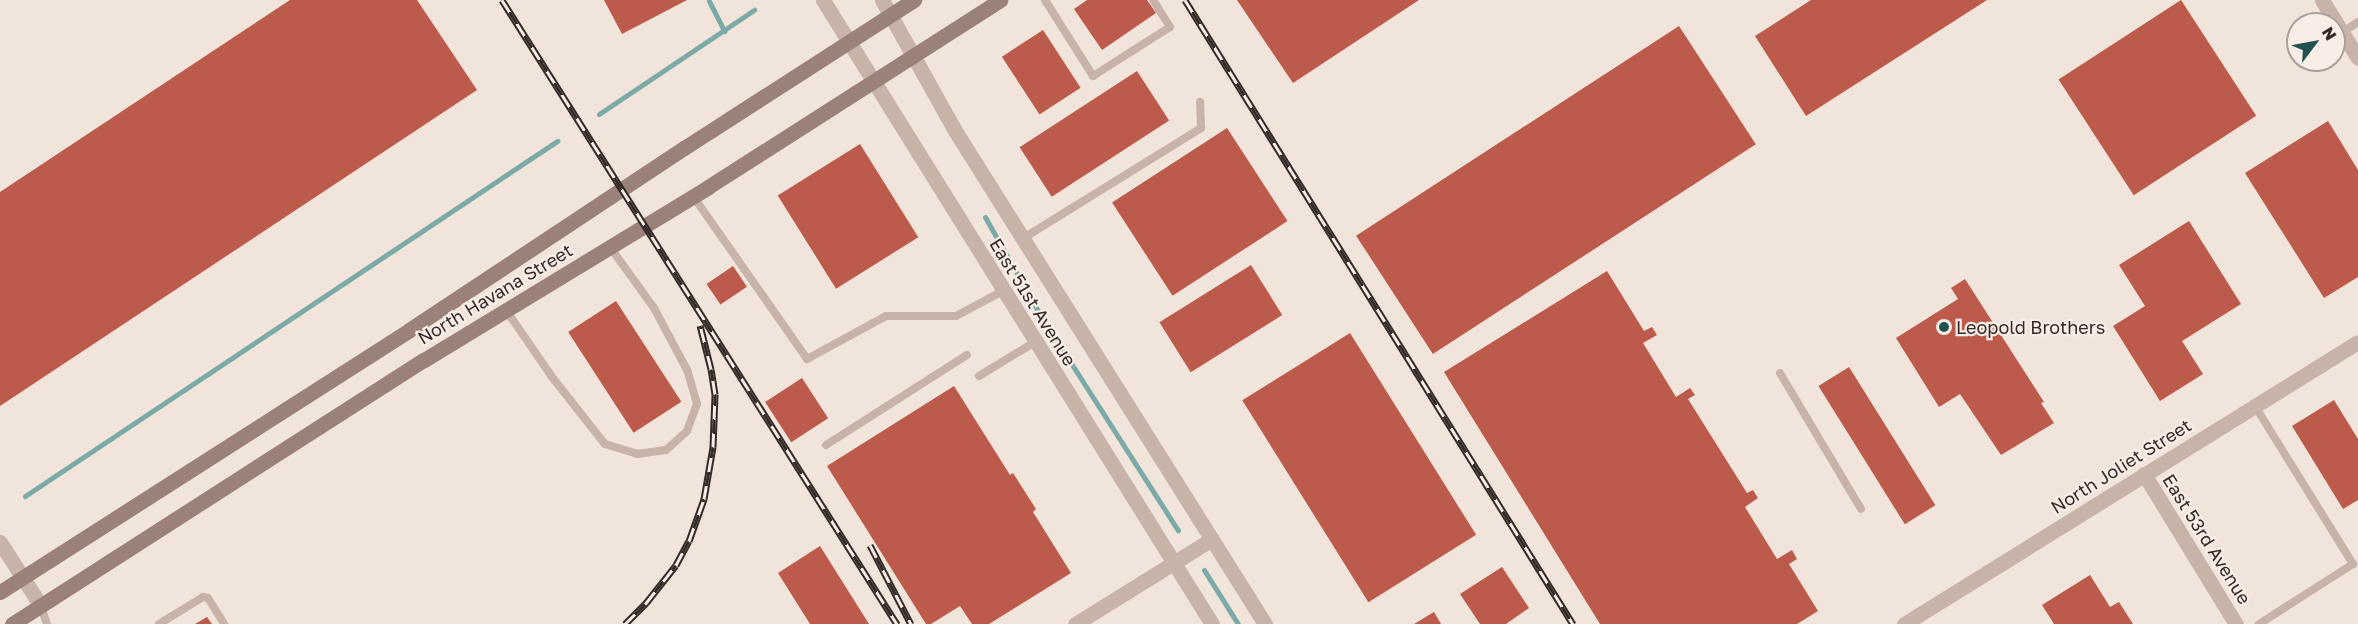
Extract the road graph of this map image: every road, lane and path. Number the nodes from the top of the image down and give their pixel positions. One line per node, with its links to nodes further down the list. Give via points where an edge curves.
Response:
1 (823, 0): 9 (street, East 51st Avenue)
2 (882, 0): 7 (street, East 51st Avenue)
3 (914, 0): 7 (main road, North Havana Street)
4 (1000, 0): 10 (main road, North Havana Street)
5 (1045, 0): 6 (lane, via 1093,76 1170,27)
6 (1153, 0)
7 (890, 15): 9 (main road, North Havana Street); 10 (street, East 51st Avenue)
8 (2346, 39): 11 (street)
9 (848, 43): 12 (street, East 51st Avenue); 31 (main road, North Havana Street)
10 (912, 56): 12 (main road, North Havana Street); 15 (street, East 51st Avenue)
11 (2358, 58)
12 (872, 81): 14 (main road, North Havana Street); 17 (street, East 51st Avenue)
13 (1200, 102): 15 (lane, via 1201,128)
14 (693, 196): 16 (main road, North Havana Street); 17 (lane, via 807,359 886,316 956,316)
15 (1023, 239): 28 (street, East 51st Avenue)
16 (610, 247): 18 (main road, North Havana Street); 18 (lane, via 654,308 687,370 697,404 687,431 666,450 637,454 605,444)
17 (1003, 291): 19 (street, East 51st Avenue)
18 (506, 310): 33 (main road, North Havana Street)
19 (1035, 342): 23 (lane); 30 (street, East 51st Avenue)
20 (2358, 342): 24 (street, North Joliet Street)
21 (967, 355): 25 (lane)
22 (1780, 373): 27 (lane)
23 (979, 376)
24 (2255, 406): 26 (street, North Joliet Street); 43 (lane, via 2353,564)
25 (826, 445)
26 (2144, 474): 41 (street, North Joliet Street); 42 (street, East 53rd Avenue)
27 (1862, 509)
28 (1212, 539): 30 (street); 40 (street, East 51st Avenue)
29 (0, 542): 31 (street)
30 (1174, 563): 38 (street); 39 (street, East 51st Avenue)
31 (23, 578): 32 (main road, North Havana Street); 33 (street)
32 (0, 592)
33 (41, 606): 34 (main road, North Havana Street); 35 (lane)
34 (12, 624)
35 (47, 624)
36 (159, 624): 37 (lane, via 202,597 208,598)
37 (224, 624)
38 (1075, 624)
39 (1212, 624)
40 (1265, 624)
41 (1904, 624)
42 (2236, 624)
43 (2259, 624)

